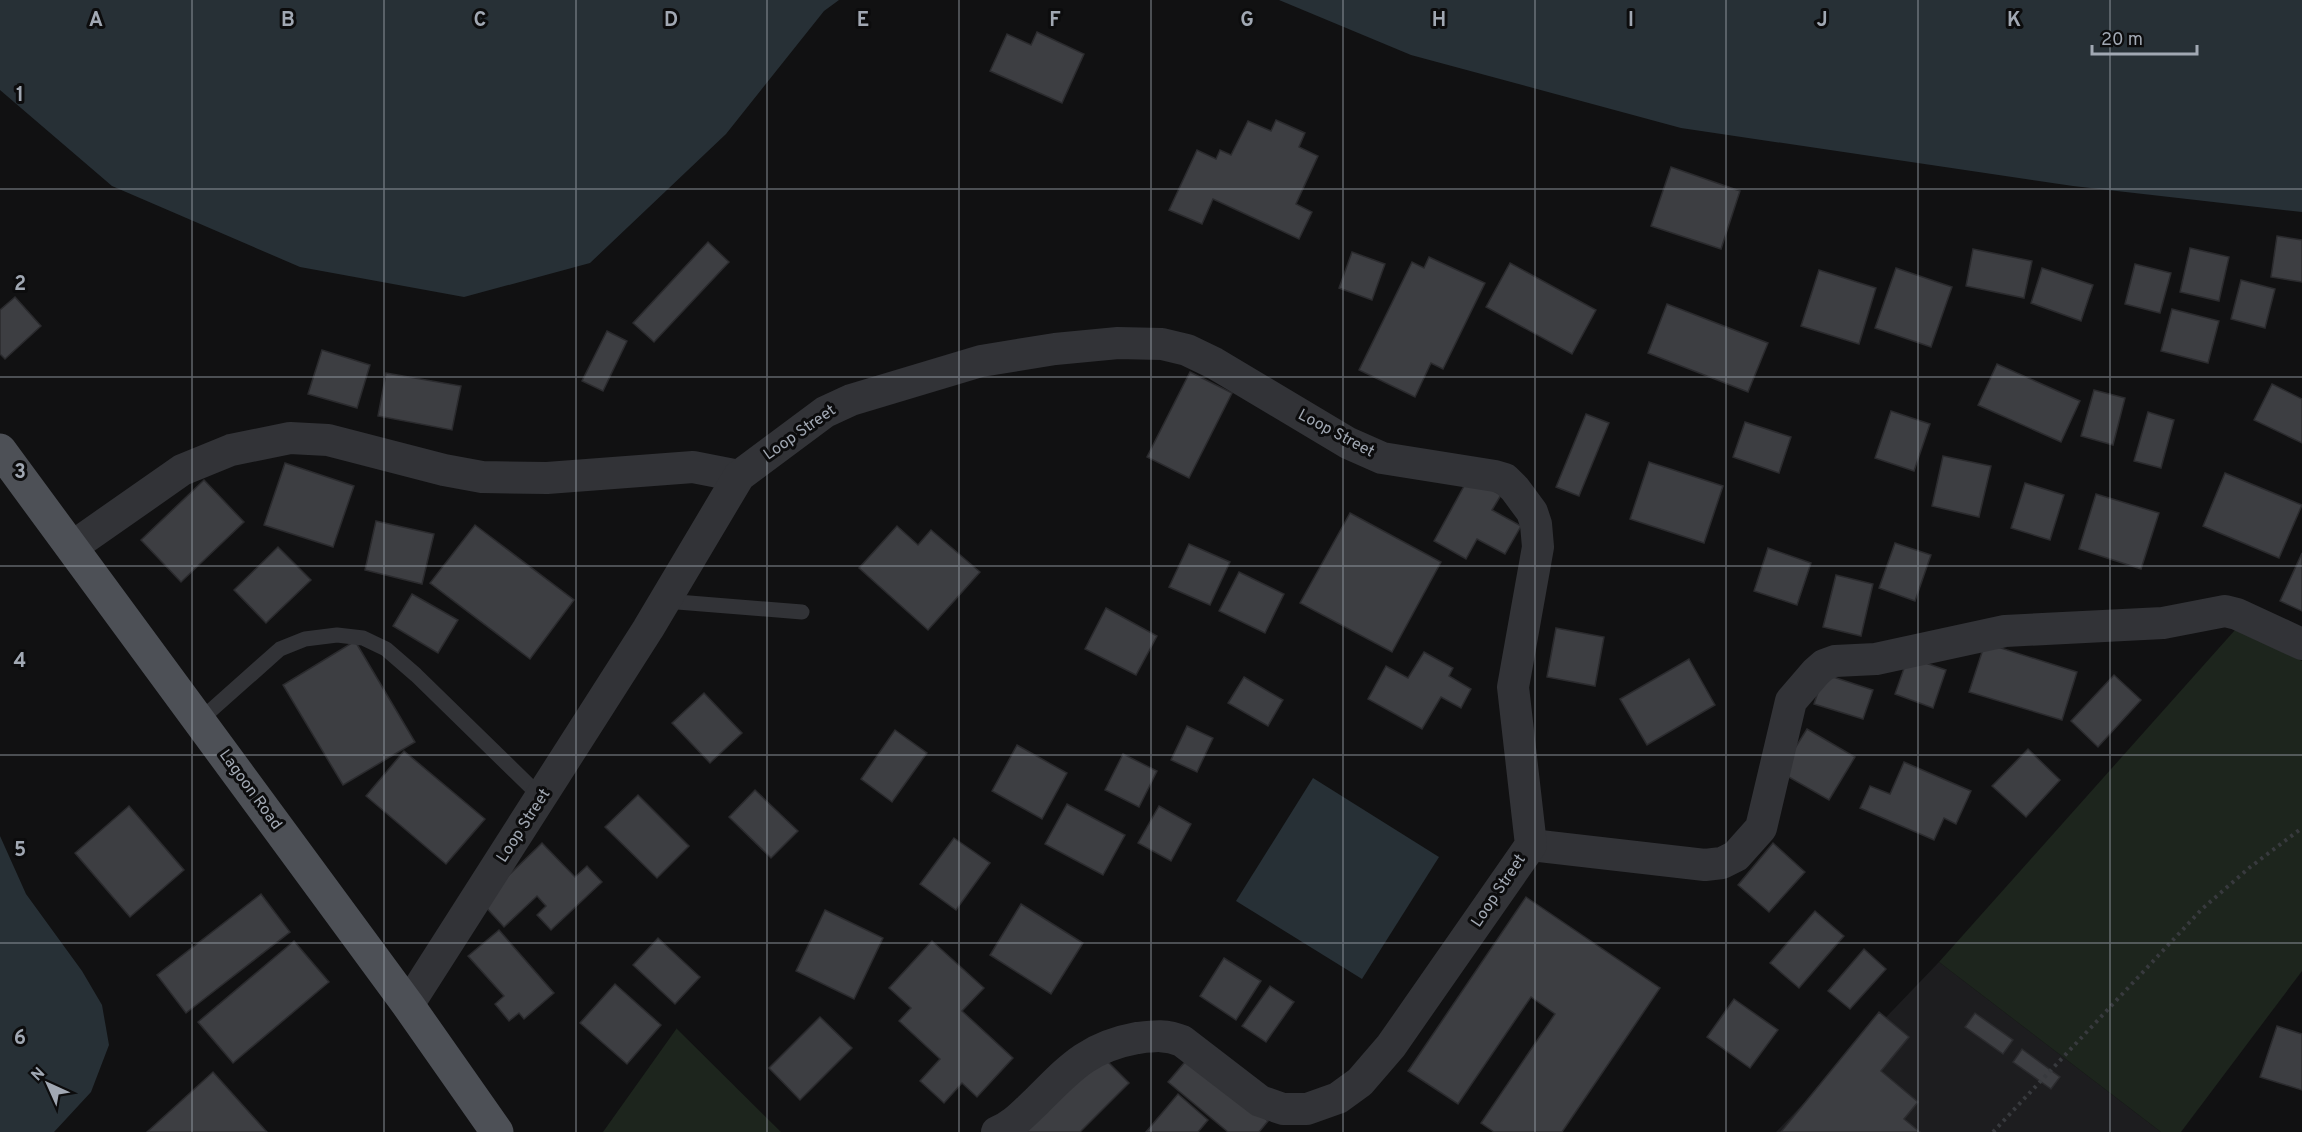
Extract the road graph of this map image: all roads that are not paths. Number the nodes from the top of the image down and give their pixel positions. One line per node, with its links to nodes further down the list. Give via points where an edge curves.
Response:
1 (0, 450): 3 (main road, Lagoon Road)
2 (739, 476): 3 (street, via 693,467 547,478 482,477 328,440 290,438 231,450 182,470); 4 (street, Loop Street); 9 (street, Loop Street, via 825,412 851,400 981,361 1118,343 1162,344 1187,350 1348,443 1382,458 1505,479 1532,512 1538,547 1513,687)
3 (72, 547): 7 (main road, Lagoon Road)
4 (665, 601): 5 (lane); 8 (street, Loop Street)
5 (802, 612)
6 (2302, 644): 9 (street, via 2225,611 2163,623 2006,631 1876,659 1835,661 1816,672 1791,701 1761,828 1736,856 1705,865)
7 (199, 721): 8 (lane, via 280,649 305,639 337,635 363,638 401,662); 10 (main road, Lagoon Road)
8 (542, 798): 10 (street, Loop Street)
9 (1531, 845): 12 (street, Loop Street, via 1391,1046 1360,1082 1338,1098 1307,1109 1283,1109 1260,1101 1182,1041 1158,1035 1107,1046 1085,1056 1018,1119)
10 (408, 1005): 11 (main road, Lagoon Road)
11 (497, 1132)
12 (997, 1132)

